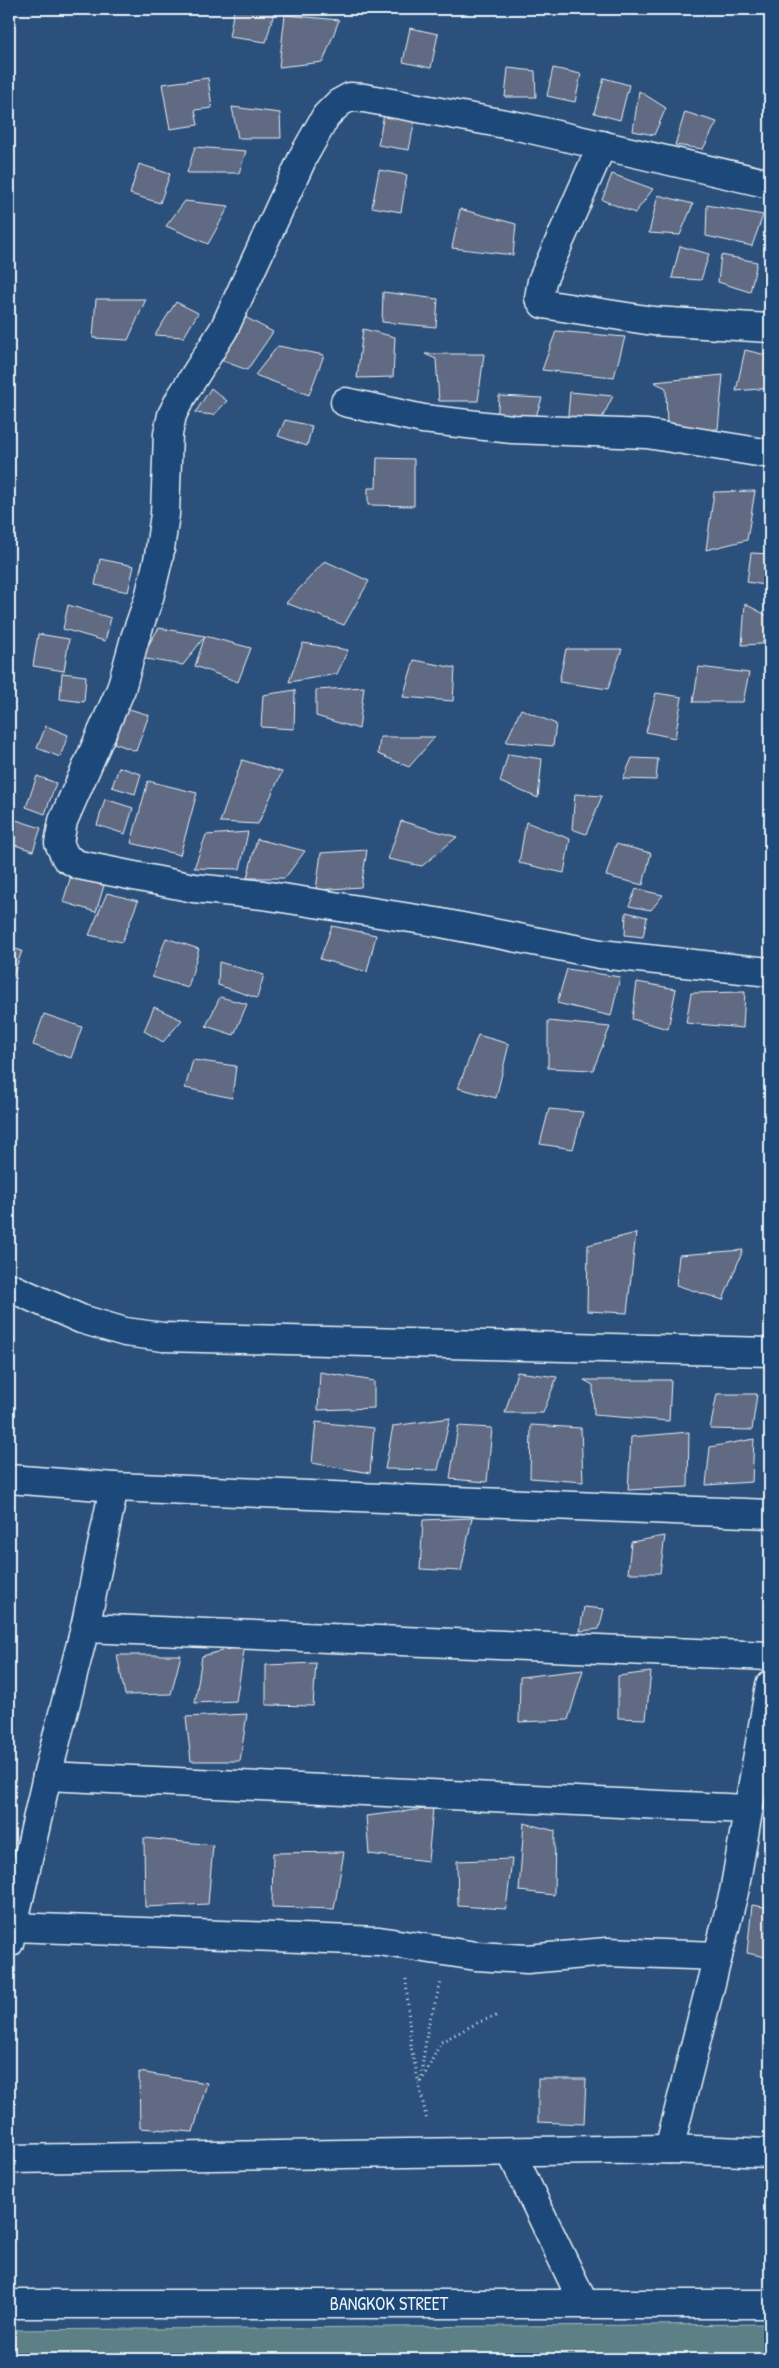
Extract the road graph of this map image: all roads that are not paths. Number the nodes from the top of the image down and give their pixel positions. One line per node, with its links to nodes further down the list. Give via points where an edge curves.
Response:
1 (602, 145): 2 (street); 3 (street, via 542,281 539,298 543,304 653,321); 6 (street, via 364,98 350,97 330,112 304,155 224,329 172,415 168,434 165,514 149,598 121,689 63,821 59,843 66,858 79,865 194,888 263,895 436,922 600,954)
2 (770, 184)
3 (770, 328)
4 (345, 402): 5 (street, via 424,419 512,429 647,434)
5 (770, 454)
6 (770, 972)
7 (9, 1287): 8 (street, via 80,1319 125,1332 164,1336)
8 (770, 1352)
9 (9, 1479): 10 (street)
10 (114, 1487): 11 (street); 12 (street)
11 (770, 1514)
12 (85, 1628): 13 (street); 15 (street)
13 (770, 1656)
14 (770, 1685): 16 (street)
15 (47, 1776): 16 (street); 17 (street)
16 (747, 1809): 18 (street, via 734,1892)
17 (10, 1935): 18 (street, via 379,1941 527,1959 607,1952)
18 (718, 1956): 19 (street)
19 (669, 2149): 20 (street); 21 (street)
20 (511, 2152): 22 (street); 24 (street)
21 (770, 2152)
22 (9, 2159)
23 (9, 2304): 24 (street, BANGKOK STREET)
24 (584, 2304): 25 (street, BANGKOK STREET)
25 (770, 2304)

